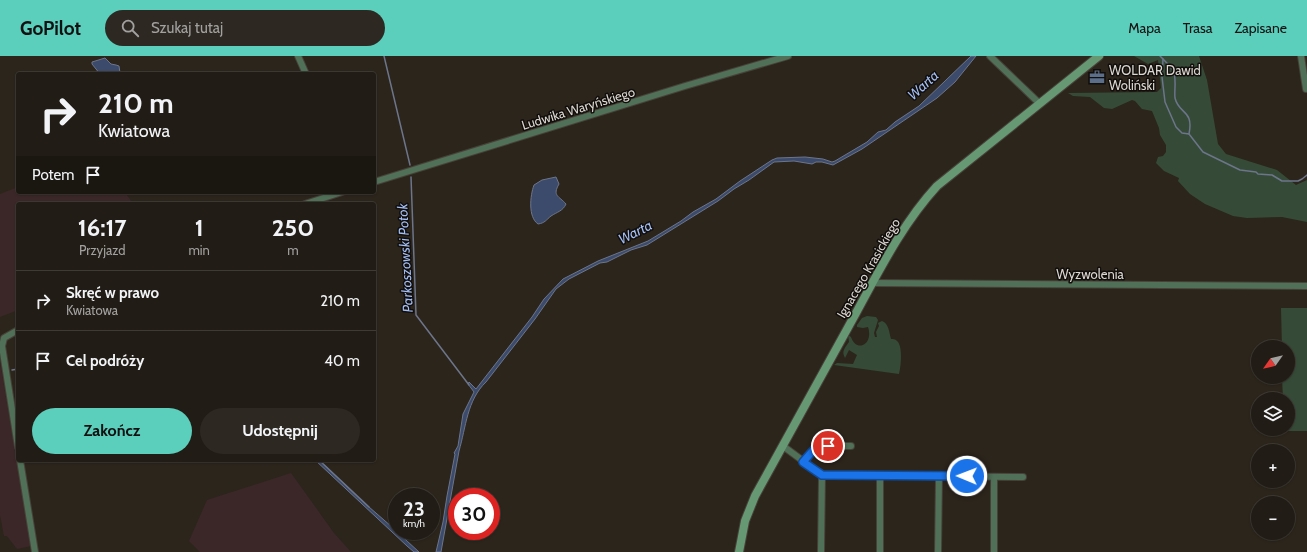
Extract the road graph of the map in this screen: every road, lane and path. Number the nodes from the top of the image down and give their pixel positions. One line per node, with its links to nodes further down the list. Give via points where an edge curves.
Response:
1 (298, 56): 6 (street)
2 (788, 56): 9 (street, Ludwika Waryńskiego)
3 (990, 56): 8 (street)
4 (1099, 56): 8 (street, Ignacego Krasickiego)
5 (1301, 56): 7 (street)
6 (305, 72)
7 (1306, 89)
8 (1039, 103): 12 (street, Ignacego Krasickiego, via 932,192 906,225)
9 (376, 181)
10 (336, 194): 11 (street)
11 (311, 202)
12 (873, 283): 13 (street, Wyzwolenia); 16 (street, Ignacego Krasickiego)
13 (1307, 286)
14 (16, 331): 15 (street, via 4,338 2,346)
15 (16, 434)
16 (782, 446): 19 (street); 26 (street, Ignacego Krasickiego, via 745,521)
17 (851, 446): 19 (street, via 817,446)
18 (20, 462): 25 (street)
19 (803, 462): 20 (street)
20 (822, 475): 21 (street); 27 (street)
21 (880, 476): 22 (street); 28 (street)
22 (939, 476): 23 (street); 29 (street)
23 (994, 477): 24 (street); 30 (street)
24 (1023, 477)
25 (36, 552)
26 (738, 552)
27 (822, 552)
28 (880, 552)
29 (938, 552)
30 (994, 552)

